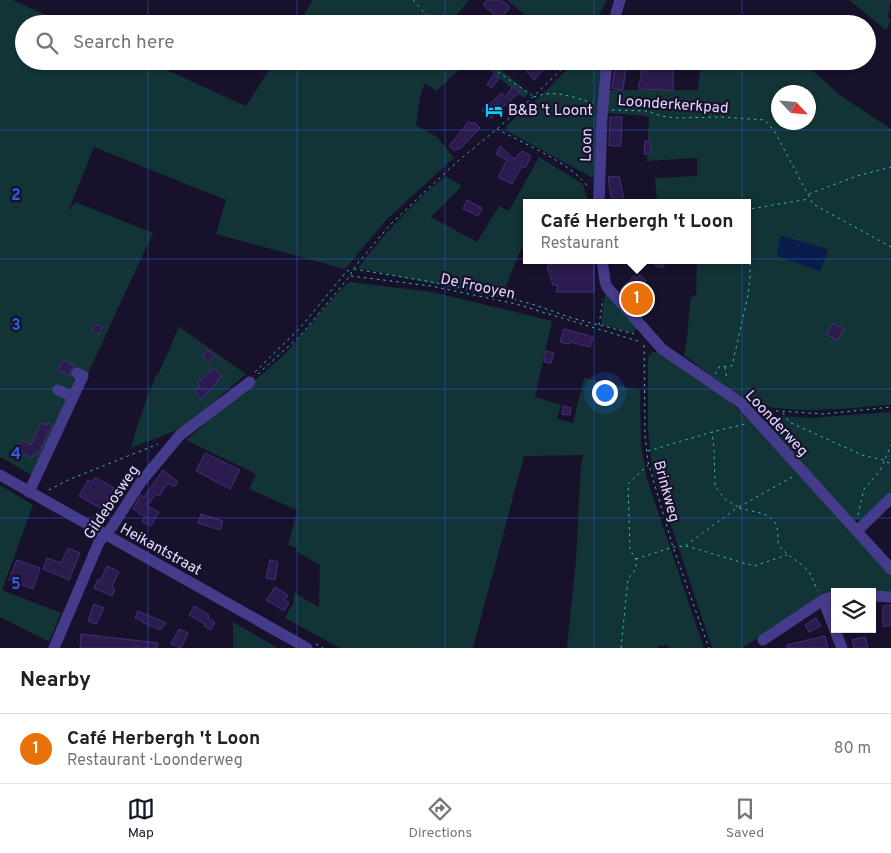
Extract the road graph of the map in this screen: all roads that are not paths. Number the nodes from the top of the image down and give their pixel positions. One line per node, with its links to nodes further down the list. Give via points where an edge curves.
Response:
1 (620, 0): 2 (street)
2 (615, 15)
3 (606, 70): 4 (street, Loon)
4 (599, 199)
5 (603, 264): 13 (street, Loonderweg, via 608,287 662,349 741,403)
6 (76, 373): 9 (street, via 82,376)
7 (250, 382): 14 (street, Gildebosweg, via 180,435)
8 (58, 390): 9 (street)
9 (73, 397): 11 (street)
10 (0, 475): 11 (street, Heikantstraat)
11 (29, 492): 14 (street, Heikantstraat, via 44,496)
12 (891, 498): 13 (street)
13 (856, 530): 15 (street, Loonderweg)
14 (104, 534): 21 (street, Gildebosweg); 22 (street, Heikantstraat)
15 (891, 569)
16 (876, 596): 17 (street)
17 (891, 596)
18 (831, 597): 19 (street)
19 (823, 600): 20 (street); 23 (street)
20 (764, 640)
21 (54, 648)
22 (307, 648)
23 (842, 648)

